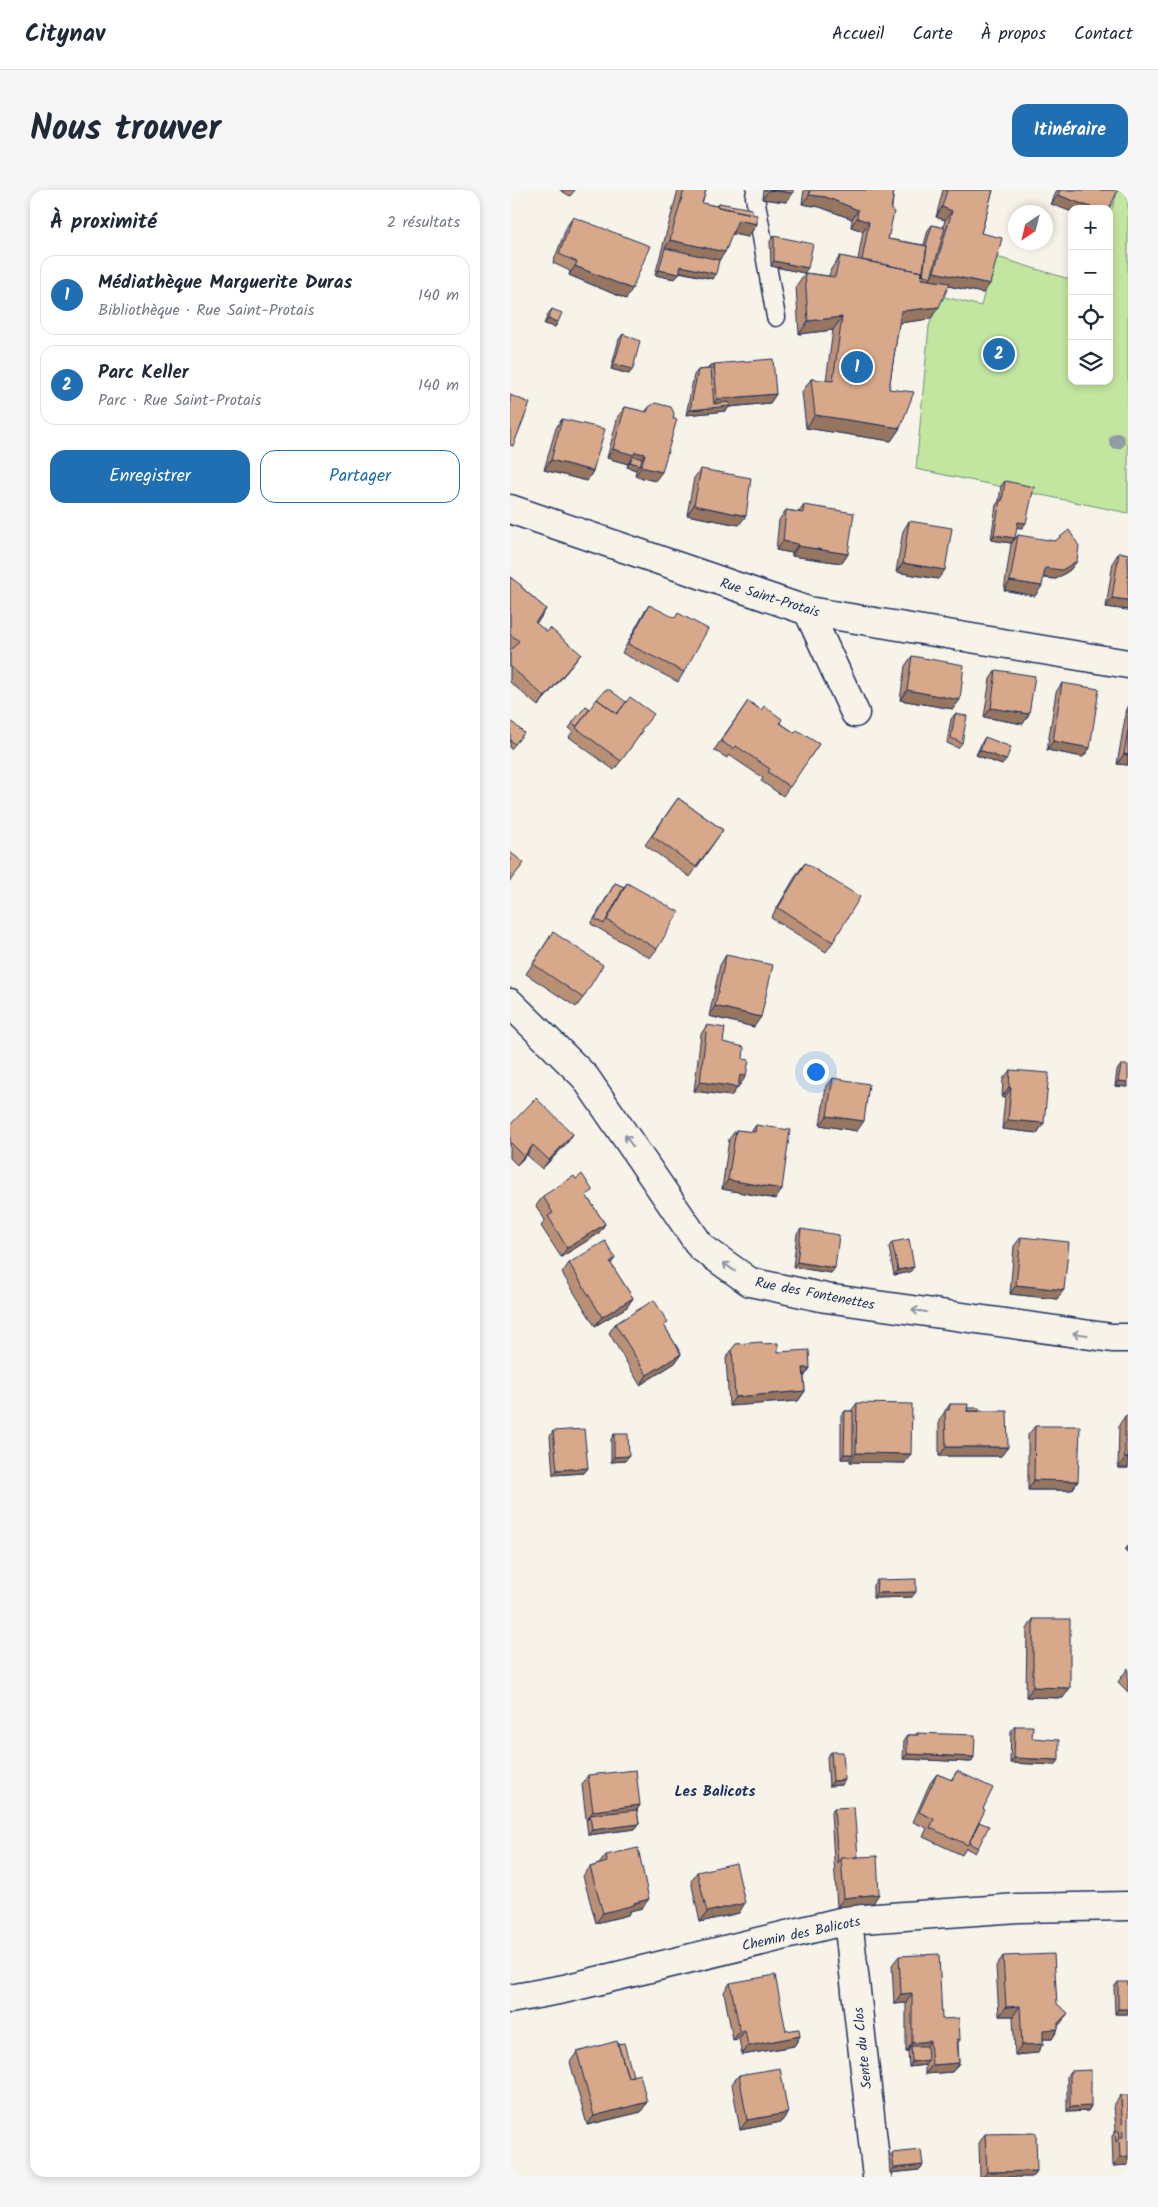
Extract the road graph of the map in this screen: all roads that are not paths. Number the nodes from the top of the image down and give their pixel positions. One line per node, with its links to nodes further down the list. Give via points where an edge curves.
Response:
1 (756, 190): 2 (lane)
2 (776, 317)
3 (510, 509): 4 (street, Rue Saint-Protais)
4 (808, 612): 5 (street, Rue Saint-Protais); 6 (street)
5 (1128, 664)
6 (855, 713)
7 (510, 1003): 8 (street, Rue des Fontenettes, one-way to 7, via 826,1298 750,1282 701,1247 586,1077)
8 (1128, 1338)
9 (1128, 1906): 10 (street, Chemin des Balicots, via 1018,1908)
10 (848, 1920): 11 (street, Chemin des Balicots, via 564,1989); 12 (street, Sente du Clos)
11 (510, 1999)
12 (877, 2177)

